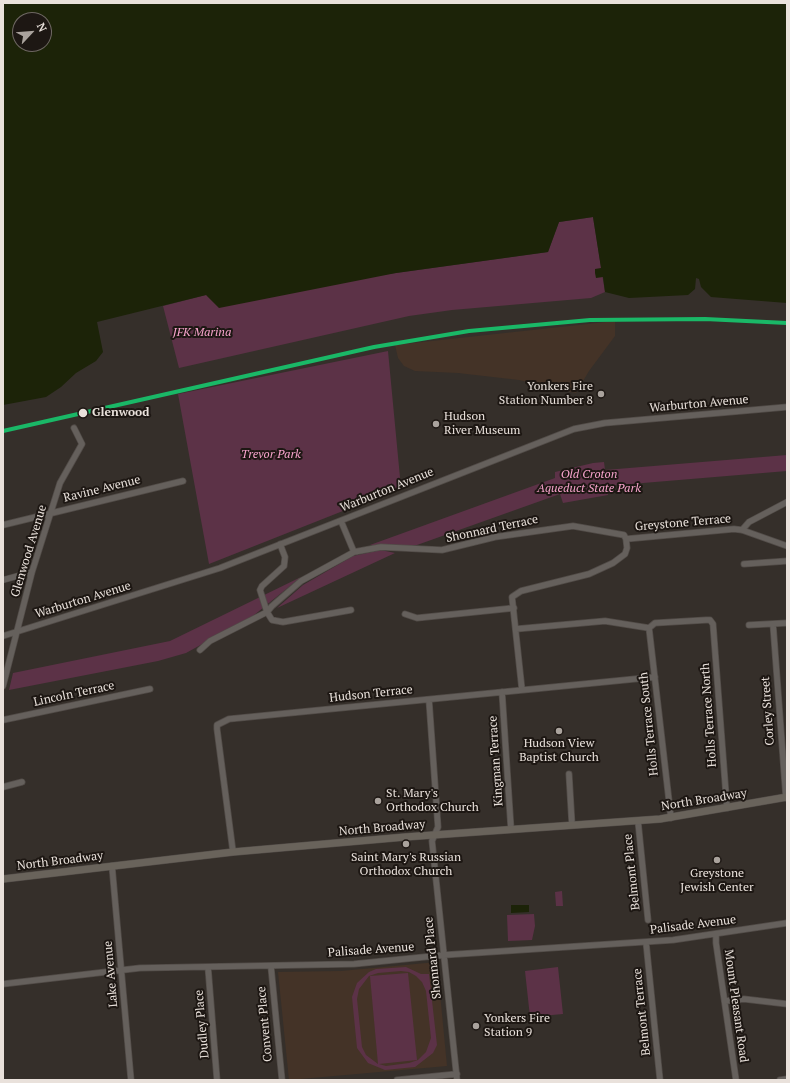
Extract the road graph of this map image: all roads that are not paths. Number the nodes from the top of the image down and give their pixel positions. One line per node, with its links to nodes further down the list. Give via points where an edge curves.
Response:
1 (787, 407): 6 (street, Warburton Avenue, via 605,423 574,429)
2 (74, 428): 5 (street, Glenwood Avenue, via 82,444 60,483)
3 (183, 481): 5 (street, Ravine Avenue)
4 (787, 502): 8 (street, via 749,522)
5 (52, 513): 7 (street, Ravine Avenue); 15 (street, Glenwood Avenue)
6 (341, 521): 10 (street, Warburton Avenue); 12 (street)
7 (3, 525)
8 (742, 530): 9 (street, Greystone Terrace); 11 (street, Greystone Terrace)
9 (626, 539): 12 (street, Shonnard Terrace, via 624,535 612,532 573,526 495,537 442,550 381,547); 17 (street, via 627,548 621,558 589,574 521,591 512,597)
10 (280, 544): 19 (street, via 285,557 284,566 260,590); 26 (street, Warburton Avenue, via 220,568)
11 (787, 546)
12 (354, 552): 19 (street, Shonnard Terrace, via 301,581)
13 (787, 561): 14 (street)
14 (744, 564)
15 (32, 572): 16 (street); 26 (street, Glenwood Avenue)
16 (3, 580)
17 (514, 608): 20 (street, via 417,618); 25 (street)
18 (351, 610): 19 (street, via 283,622 272,620)
19 (267, 612): 28 (street, Shonnard Terrace, via 210,641)
20 (404, 614)
21 (787, 622): 22 (street)
22 (773, 624): 23 (street); 36 (street, Corley Street)
23 (749, 625)
24 (650, 628): 25 (street, via 605,621); 29 (street, Holls Terrace South); 41 (street, Holls Terrace North, via 655,623 710,620 714,630)
25 (516, 630): 32 (street)
26 (17, 632): 27 (street, Warburton Avenue); 30 (street, Glenwood Avenue)
27 (3, 636)
28 (200, 650)
29 (655, 677): 32 (street, Hudson Terrace); 42 (street, Holls Terrace South)
30 (3, 686)
31 (150, 689): 35 (street, Lincoln Terrace)
32 (522, 690): 33 (street, Hudson Terrace)
33 (502, 692): 34 (street, Hudson Terrace); 45 (street, Kingman Terrace)
34 (429, 700): 46 (street, Shonnard Place, via 438,827); 47 (street, Hudson Terrace, via 229,718 217,725)
35 (3, 720)
36 (784, 734): 40 (street, Corley Street)
37 (569, 774): 44 (street)
38 (22, 782): 39 (street)
39 (3, 787)
40 (786, 797): 41 (main road, North Broadway)
41 (727, 808): 42 (main road, North Broadway)
42 (671, 818): 43 (main road, North Broadway)
43 (638, 821): 44 (main road, North Broadway); 50 (street, Belmont Place)
44 (572, 825): 45 (main road, North Broadway)
45 (511, 829): 46 (main road, North Broadway)
46 (435, 834): 47 (main road, North Broadway); 54 (street, Shonnard Place, via 432,841)
47 (233, 852): 48 (main road, North Broadway)
48 (112, 866): 49 (main road, North Broadway); 57 (street, Lake Avenue)
49 (3, 879)
50 (648, 920)
51 (787, 923): 52 (street, Palisade Avenue)
52 (716, 934): 53 (street, Palisade Avenue); 59 (street, Mount Pleasant Road)
53 (646, 942): 54 (street, Palisade Avenue); 67 (street, Belmont Terrace)
54 (444, 955): 56 (street, Palisade Avenue, via 354,964); 61 (street, Shonnard Place)
55 (208, 967): 56 (street, Palisade Avenue); 57 (street, Palisade Avenue); 64 (street, Dudley Place)
56 (271, 967): 65 (street, Convent Place)
57 (122, 970): 58 (street, Palisade Avenue); 63 (street, Lake Avenue)
58 (3, 984)
59 (725, 1001): 60 (street, via 744,999); 68 (street, Mount Pleasant Road)
60 (787, 1004)
61 (457, 1077): 66 (street)
62 (787, 1079): 69 (street)
63 (131, 1080)
64 (218, 1080)
65 (282, 1080)
66 (397, 1080)
67 (660, 1080)
68 (736, 1080)
69 (780, 1080)

